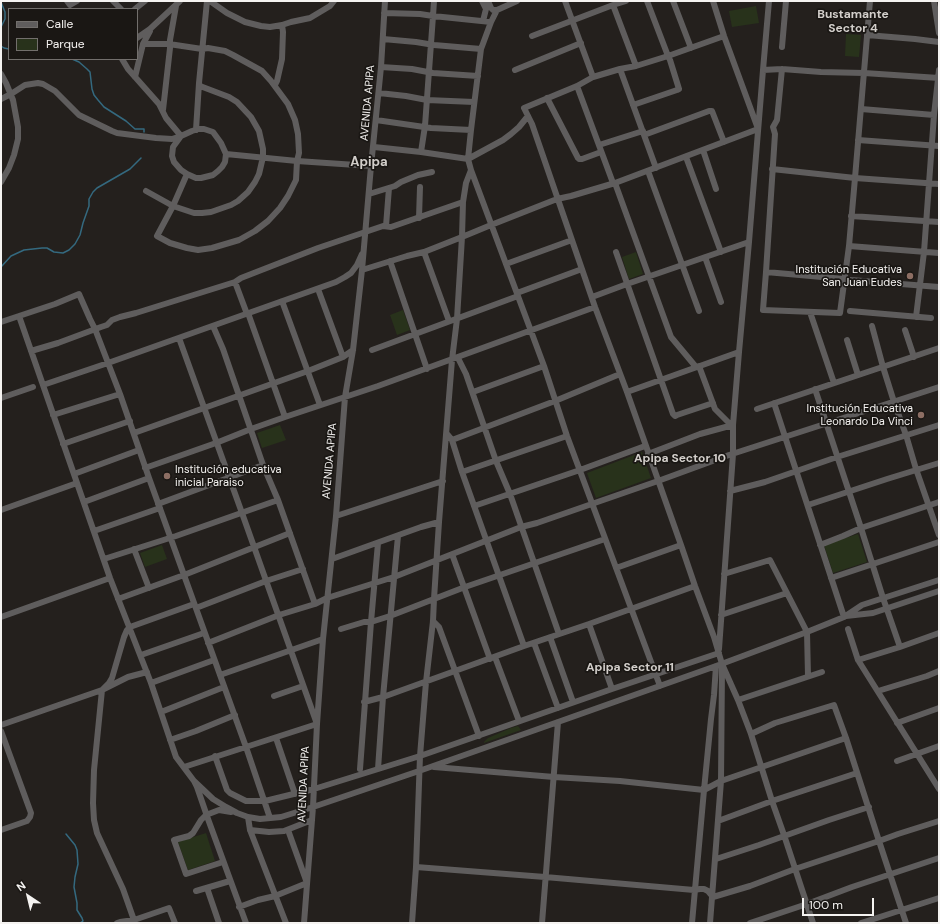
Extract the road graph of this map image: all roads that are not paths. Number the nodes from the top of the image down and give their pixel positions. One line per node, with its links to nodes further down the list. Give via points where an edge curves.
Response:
1 (77, 1): 20 (street)
2 (144, 1): 22 (street)
3 (208, 1): 29 (street, via 245,22 270,27); 45 (street)
4 (334, 1): 29 (street, via 310,18)
5 (385, 1): 24 (street, AVENIDA APIPA)
6 (434, 1): 25 (street)
7 (482, 1): 26 (street, via 486,9)
8 (488, 1): 23 (street, via 491,8)
9 (517, 1): 23 (street)
10 (565, 1): 27 (street)
11 (626, 1): 21 (street)
12 (647, 1): 46 (street)
13 (673, 1): 44 (street)
14 (712, 1): 33 (street)
15 (769, 1): 53 (street)
16 (786, 1): 42 (street)
17 (870, 1): 34 (street)
18 (934, 1): 31 (street)
19 (178, 4): 30 (street); 40 (street)
20 (70, 5)
21 (613, 5): 27 (street); 48 (street)
22 (136, 8)
23 (497, 10): 28 (street)
24 (384, 13): 25 (street); 36 (street, AVENIDA APIPA)
25 (433, 16): 26 (street); 41 (street)
26 (483, 21): 28 (street)
27 (572, 21): 32 (street); 38 (street)
28 (491, 22): 43 (street)
29 (282, 26): 63 (street, via 282,59)
30 (150, 29): 35 (street); 39 (street)
31 (939, 33)
32 (532, 36)
33 (724, 36): 44 (street); 78 (street)
34 (867, 36): 37 (street); 56 (street)
35 (138, 37)
36 (383, 39): 41 (street); 49 (street, AVENIDA APIPA)
37 (939, 42)
38 (580, 43): 52 (street); 60 (street)
39 (143, 44): 40 (street); 59 (street)
40 (169, 44): 45 (street); 73 (street)
41 (431, 44): 43 (street); 55 (street)
42 (782, 47)
43 (481, 48): 58 (street)
44 (691, 48): 46 (street)
45 (202, 49): 62 (street); 63 (street, via 225,51 252,64)
46 (668, 56): 48 (street); 71 (street, via 679,89)
47 (123, 60): 59 (street)
48 (636, 66): 50 (street)
49 (381, 67): 55 (street); 65 (street, AVENIDA APIPA)
50 (620, 69): 60 (street); 71 (street)
51 (782, 69): 53 (street); 56 (street); 99 (street, via 777,120 773,126 775,134)
52 (515, 70)
53 (763, 70): 78 (street)
54 (939, 70): 61 (street)
55 (429, 72): 58 (street); 69 (street)
56 (864, 73): 61 (street); 72 (street)
57 (1, 74): 66 (street)
58 (478, 76): 70 (street)
59 (135, 77): 73 (street)
60 (593, 78): 64 (street)
61 (939, 78): 74 (street)
62 (199, 83): 79 (street); 93 (street, via 200,86 229,97 245,109 259,131 264,149)
63 (275, 85): 96 (street, via 295,120 299,153)
64 (577, 86): 67 (street); 85 (street)
65 (379, 93): 69 (street); 76 (street, AVENIDA APIPA)
66 (11, 94): 68 (street); 82 (street, via 25,85 43,84 55,91 80,115 112,131 156,138 172,139); 105 (street, via 18,139 9,168)
67 (547, 98): 75 (street, via 524,108); 91 (street, via 579,159)
68 (1, 99)
69 (427, 100): 70 (street); 77 (street)
70 (474, 102): 80 (street)
71 (633, 105): 81 (street)
72 (861, 109): 74 (street); 83 (street)
73 (163, 112): 82 (street)
74 (934, 115): 86 (street)
75 (528, 116): 95 (street, via 520,127 507,137); 114 (street)
76 (376, 120): 77 (street); 88 (street, AVENIDA APIPA)
77 (425, 126): 80 (street); 90 (street)
78 (758, 129): 84 (street); 126 (street)
79 (196, 130): 82 (street); 92 (street, via 213,132 222,143)
80 (471, 130): 95 (street)
81 (644, 133): 84 (street, via 712,111); 85 (street); 98 (street)
82 (181, 136): 103 (street, via 173,147 172,156 176,165)
83 (858, 140): 86 (street); 104 (street)
84 (724, 142): 89 (street)
85 (599, 145): 91 (street)
86 (932, 146): 87 (street); 107 (street)
87 (939, 146)
88 (374, 147): 90 (street); 97 (street, AVENIDA APIPA)
89 (703, 150): 94 (street); 111 (street)
90 (422, 152): 95 (street)
91 (601, 152): 106 (street)
92 (226, 154): 93 (street); 103 (street, via 222,167 213,175 196,178)
93 (263, 157): 96 (street); 116 (street, via 259,174 248,192 231,205 202,214)
94 (686, 157): 98 (street); 131 (street)
95 (468, 159): 100 (street)
96 (297, 161): 97 (street); 116 (street, via 296,180 280,208 260,228 239,240 198,250 170,243 157,236)
97 (371, 166): 113 (street, AVENIDA APIPA)
98 (656, 168): 101 (street)
99 (772, 169): 104 (street); 140 (street)
100 (471, 170): 115 (street); 121 (street)
101 (648, 171): 106 (street); 137 (street)
102 (432, 172): 110 (street, via 418,175)
103 (187, 174): 116 (street)
104 (855, 178): 107 (street); 117 (street)
105 (1, 182)
106 (614, 183): 114 (street); 141 (street)
107 (930, 184): 108 (street); 119 (street)
108 (939, 184)
109 (420, 186): 118 (street)
110 (389, 188): 113 (street); 122 (street)
111 (716, 189)
112 (146, 191): 116 (street)
113 (369, 194): 123 (street, AVENIDA APIPA)
114 (557, 199): 121 (street); 125 (street)
115 (463, 202): 118 (street); 124 (street)
116 (173, 206)
117 (851, 216): 119 (street); 127 (street)
118 (419, 218): 122 (street, via 391,227)
119 (926, 221): 120 (street); 132 (street)
120 (939, 222)
121 (491, 225): 124 (street); 136 (street)
122 (386, 226): 123 (street)
123 (366, 232): 128 (street, AVENIDA APIPA); 143 (street, via 318,248)
124 (462, 237): 129 (street); 160 (street)
125 (572, 240): 136 (street); 138 (street)
126 (749, 242): 131 (street); 175 (street)
127 (848, 246): 132 (street); 142 (street)
128 (364, 248): 139 (street, AVENIDA APIPA); 147 (street, via 351,273)
129 (424, 252): 135 (street); 161 (street)
130 (616, 252): 144 (street)
131 (721, 252): 134 (street)
132 (924, 252): 133 (street); 145 (street)
133 (939, 253)
134 (705, 258): 137 (street); 151 (street)
135 (390, 261): 139 (street); 168 (street)
136 (506, 264): 148 (street)
137 (683, 266): 141 (street); 153 (street)
138 (582, 269): 148 (street); 149 (street)
139 (362, 270): 172 (street, AVENIDA APIPA)
140 (766, 272): 142 (street); 155 (street, via 763,310)
141 (649, 277): 144 (street); 181 (street, via 670,337)
142 (844, 279): 145 (street); 155 (street, via 840,313)
143 (235, 282): 156 (street); 165 (street, via 120,317)
144 (627, 284): 149 (street); 187 (street)
145 (919, 286): 146 (street); 158 (street)
146 (939, 287)
147 (318, 289): 150 (street); 177 (street)
148 (518, 295): 160 (street); 167 (street)
149 (592, 297): 152 (street)
150 (282, 301): 156 (street); 184 (street)
151 (721, 302)
152 (595, 307): 167 (street); 185 (street)
153 (699, 311)
154 (850, 311): 158 (street)
155 (810, 312): 189 (street)
156 (247, 314): 163 (street); 188 (street)
157 (19, 316): 162 (street); 165 (street, via 79,294); 174 (street)
158 (916, 317): 159 (street)
159 (931, 318)
160 (456, 319): 161 (street); 178 (street)
161 (449, 321): 168 (street)
162 (1, 322)
163 (214, 326): 169 (street); 197 (street)
164 (872, 326): 182 (street)
165 (95, 329): 174 (street); 179 (street)
166 (905, 330): 176 (street)
167 (530, 331): 178 (street); 180 (street)
168 (415, 334): 173 (street); 183 (street)
169 (179, 338): 179 (street); 205 (street)
170 (847, 340): 186 (street)
171 (939, 348): 176 (street)
172 (353, 350): 177 (street); 198 (street, AVENIDA APIPA)
173 (372, 350)
174 (31, 351): 190 (street)
175 (739, 352): 181 (street); 211 (street)
176 (914, 356): 182 (street)
177 (343, 358): 184 (street)
178 (455, 359): 183 (street); 194 (street, via 466,374); 216 (street)
179 (108, 363): 190 (street); 196 (street)
180 (544, 366): 194 (street); 200 (street)
181 (698, 367): 187 (street); 202 (street)
182 (883, 367): 186 (street); 201 (street)
183 (427, 369): 198 (street)
184 (308, 371): 188 (street); 204 (street)
185 (620, 374): 195 (street); 200 (street)
186 (858, 375): 189 (street)
187 (662, 380): 195 (street); 202 (street, via 675,416)
188 (273, 383): 197 (street); 208 (street)
189 (834, 383): 193 (street)
190 (43, 385): 207 (street)
191 (33, 387): 199 (street)
192 (939, 387): 201 (street)
193 (815, 390): 203 (street); 210 (street)
194 (473, 392): 213 (street)
195 (627, 392): 223 (street)
196 (120, 394): 207 (street); 209 (street)
197 (239, 395): 205 (street); 214 (street)
198 (346, 397): 204 (street); 255 (street, AVENIDA APIPA)
199 (1, 398)
200 (555, 401): 213 (street); 218 (street)
201 (894, 402): 210 (street); 217 (street)
202 (713, 403): 211 (street, via 715,409)
203 (774, 403): 206 (street); 219 (street)
204 (320, 405): 208 (street)
205 (204, 408): 215 (street); 221 (street)
206 (757, 409)
207 (53, 415): 222 (street)
208 (286, 417): 214 (street)
209 (130, 421): 215 (street); 222 (street)
210 (826, 424): 219 (street); 227 (street)
211 (732, 425): 225 (street); 226 (street)
212 (939, 425): 217 (street)
213 (485, 427): 220 (street); 228 (street)
214 (251, 429): 221 (street); 230 (street)
215 (134, 433): 224 (street)
216 (447, 434): 220 (street); 240 (street)
217 (906, 435): 227 (street); 232 (street)
218 (567, 436): 228 (street); 233 (street)
219 (785, 438): 226 (street); 234 (street)
220 (452, 440): 235 (street)
221 (216, 443): 231 (street); 237 (street)
222 (63, 444): 236 (street)
223 (645, 446): 225 (street); 233 (street)
224 (139, 450): 231 (street); 236 (street)
225 (648, 454): 239 (street)
226 (733, 454): 239 (street); 242 (street)
227 (837, 457): 234 (street); 243 (street)
228 (496, 461): 235 (street); 244 (street)
229 (939, 463): 232 (street)
230 (263, 465): 237 (street); 245 (street)
231 (145, 468): 238 (street)
232 (916, 469): 243 (street); 252 (street)
233 (580, 470): 244 (street); 248 (street)
234 (796, 470): 242 (street, via 765,482); 249 (street)
235 (462, 472): 251 (street)
236 (74, 474): 241 (street)
237 (229, 477): 250 (street); 254 (street)
238 (149, 478): 246 (street); 250 (street)
239 (658, 481): 248 (street); 269 (street)
240 (443, 482): 255 (street); 256 (street)
241 (77, 483): 246 (street); 253 (street)
242 (730, 491): 280 (street)
243 (848, 492): 249 (street); 258 (street)
244 (510, 494): 251 (street); 257 (street)
245 (278, 500): 254 (street); 260 (street)
246 (84, 502): 259 (street)
247 (939, 502): 252 (street)
248 (592, 503): 257 (street); 264 (street)
249 (808, 505): 268 (street)
250 (159, 506): 259 (street); 263 (street)
251 (474, 506): 265 (street)
252 (929, 506): 258 (street); 261 (street)
253 (1, 510)
254 (242, 513): 263 (street); 270 (street)
255 (336, 516): 274 (street, AVENIDA APIPA)
256 (439, 522): 262 (street); 275 (street)
257 (521, 527): 265 (street); 276 (street)
258 (860, 528): 268 (street); 277 (street)
259 (94, 531): 273 (street)
260 (290, 533): 270 (street); 279 (street)
261 (939, 535)
262 (398, 536): 267 (street); 283 (street)
263 (170, 538): 271 (street); 281 (street)
264 (605, 539): 276 (street); 278 (street)
265 (486, 540): 272 (street); 282 (street)
266 (939, 542): 277 (street)
267 (378, 543): 274 (street); 288 (street)
268 (820, 544): 285 (street)
269 (681, 545): 278 (street); 289 (street)
270 (254, 548): 281 (street); 287 (street)
271 (134, 549): 273 (street); 291 (street)
272 (452, 554): 275 (street); 290 (street)
273 (104, 559): 284 (street)
274 (332, 559): 294 (street, AVENIDA APIPA)
275 (436, 560): 283 (street); 297 (street)
276 (534, 563): 282 (street); 316 (street)
277 (872, 564): 285 (street); 295 (street)
278 (616, 568): 301 (street)
279 (303, 569): 287 (street); 298 (street)
280 (724, 574): 293 (street, via 770,560); 303 (street)
281 (184, 575): 291 (street); 299 (street)
282 (499, 576): 290 (street); 321 (street)
283 (394, 577): 288 (street); 305 (street)
284 (110, 578): 296 (street); 304 (street)
285 (831, 578): 306 (street)
286 (939, 580): 295 (street)
287 (266, 581): 299 (street); 302 (street)
288 (375, 583): 294 (street); 308 (street)
289 (695, 586): 301 (street); 324 (street)
290 (465, 587): 297 (street); 326 (street)
291 (149, 588): 296 (street)
292 (939, 591): 300 (street)
293 (787, 593): 303 (street); 313 (street)
294 (327, 598): 298 (street); 318 (street, AVENIDA APIPA)
295 (883, 598): 300 (street); 306 (street, via 862,605)
296 (118, 599): 310 (street)
297 (434, 599): 305 (street); 307 (street)
298 (315, 604): 302 (street)
299 (195, 606): 310 (street); 314 (street)
300 (887, 608): 306 (street, via 873,613); 322 (street)
301 (630, 609): 309 (street); 334 (street)
302 (279, 615): 319 (street); 323 (street)
303 (721, 615): 324 (street)
304 (1, 616)
305 (390, 616): 308 (street); 346 (street)
306 (844, 617): 313 (street)
307 (433, 621): 330 (street, via 439,627); 337 (street)
308 (371, 622): 311 (street); 348 (street)
309 (589, 624): 316 (street); 342 (street)
310 (130, 627): 325 (street); 343 (street, via 124,637 112,678)
311 (341, 629)
312 (848, 629): 328 (street)
313 (807, 632): 329 (street); 336 (street)
314 (204, 633): 319 (street); 325 (street)
315 (939, 633): 322 (street)
316 (558, 634): 317 (street)
317 (550, 637): 320 (street); 349 (street)
318 (323, 640): 323 (street); 357 (street, AVENIDA APIPA)
319 (208, 643): 327 (street)
320 (534, 643): 321 (street); 350 (street)
321 (524, 646): 326 (street)
322 (900, 647): 328 (street)
323 (291, 651): 335 (street); 339 (street)
324 (719, 653): 329 (street); 334 (street)
325 (141, 656): 332 (street)
326 (492, 658): 330 (street); 354 (street)
327 (214, 660): 335 (street); 338 (street)
328 (858, 660): 344 (street)
329 (719, 665): 340 (street); 347 (street); 380 (street); 383 (street)
330 (456, 671): 337 (street); 361 (street)
331 (939, 671): 344 (street)
332 (147, 672): 338 (street); 343 (street, via 128,677)
333 (822, 672): 336 (street)
334 (655, 674): 340 (street); 342 (street)
335 (220, 675): 341 (street)
336 (808, 676): 347 (street)
337 (426, 682): 346 (street); 369 (street)
338 (151, 683): 352 (street)
339 (303, 686): 345 (street); 357 (street)
340 (660, 686): 355 (street)
341 (224, 688): 352 (street); 353 (street)
342 (612, 688): 349 (street)
343 (102, 690): 358 (street); 419 (street, via 94,770 94,820 97,833)
344 (878, 691): 356 (street)
345 (274, 696)
346 (383, 697): 348 (street); 375 (street)
347 (738, 700): 360 (street)
348 (364, 702): 374 (street)
349 (573, 702): 350 (street)
350 (558, 708): 354 (street)
351 (939, 708): 356 (street)
352 (161, 712): 364 (street)
353 (235, 715): 364 (street); 366 (street)
354 (519, 721): 361 (street)
355 (558, 722): 372 (street); 378 (street)
356 (897, 723): 367 (street)
357 (317, 724): 362 (street); 382 (street, AVENIDA APIPA)
358 (1, 725)
359 (1, 731): 396 (street, via 31,813 27,821)
360 (751, 734): 363 (street, via 776,723 834,705); 373 (street)
361 (479, 736): 369 (street)
362 (276, 738): 366 (street); 384 (street)
363 (846, 738): 373 (street); 377 (street)
364 (170, 740): 371 (street, via 176,757)
365 (939, 746): 367 (street)
366 (246, 747): 368 (street); 385 (street)
367 (917, 754): 370 (street); 381 (street)
368 (216, 756): 371 (street); 385 (street, via 230,794 246,801)
369 (420, 756): 375 (street); 376 (street)
370 (897, 761)
371 (184, 767): 379 (street)
372 (431, 767): 376 (street); 378 (street)
373 (762, 767): 380 (street); 386 (street)
374 (360, 769)
375 (378, 769): 382 (street)
376 (420, 771): 387 (street); 404 (street)
377 (857, 773): 386 (street); 388 (street)
378 (554, 777): 383 (street); 407 (street)
379 (194, 781): 389 (street, via 213,799); 390 (street)
380 (721, 781): 383 (street); 394 (street)
381 (938, 786)
382 (314, 789): 384 (street); 387 (street, AVENIDA APIPA)
383 (704, 790): 411 (street)
384 (295, 794): 385 (street)
385 (265, 801): 392 (street)
386 (772, 801): 394 (street); 399 (street)
387 (313, 807): 392 (street); 393 (street, AVENIDA APIPA)
388 (868, 807): 399 (street); 400 (street)
389 (237, 813): 390 (street, via 219,810); 391 (street)
390 (206, 815): 403 (street); 403 (street, via 193,833 174,840 186,874)
391 (248, 817): 392 (street); 397 (street)
392 (270, 818)
393 (312, 820): 398 (street); 409 (street, AVENIDA APIPA)
394 (718, 821): 402 (street)
395 (939, 821): 400 (street)
396 (1, 830)
397 (250, 830): 398 (street); 413 (street)
398 (288, 830): 409 (street)
399 (784, 835): 402 (street); 405 (street)
400 (879, 841): 405 (street); 406 (street)
401 (939, 858): 406 (street)
402 (716, 859): 414 (street)
403 (223, 862): 408 (street)
404 (416, 867): 407 (street); 426 (street)
405 (795, 869): 414 (street); 416 (street)
406 (890, 875): 416 (street, via 852,886); 418 (street)
407 (545, 877): 411 (street); 427 (street)
408 (230, 881): 410 (street); 417 (street)
409 (307, 884): 413 (street); 425 (street, AVENIDA APIPA)
410 (207, 888): 412 (street); 422 (street)
411 (694, 890): 414 (street, via 704,889); 428 (street)
412 (196, 891)
413 (276, 896): 417 (street); 424 (street)
414 (713, 897): 429 (street)
415 (939, 898): 418 (street)
416 (807, 904): 430 (street); 431 (street)
417 (239, 907): 423 (street)
418 (902, 910): 432 (street); 433 (street)
419 (135, 922): 420 (street); 421 (street, via 169,908)
420 (117, 923)
421 (175, 923)
422 (220, 923)
423 (246, 923)
424 (286, 923)
425 (304, 923)
426 (412, 923)
427 (542, 923)
428 (692, 923)
429 (710, 923)
430 (750, 923)
431 (813, 923)
432 (861, 923)
433 (906, 923)

